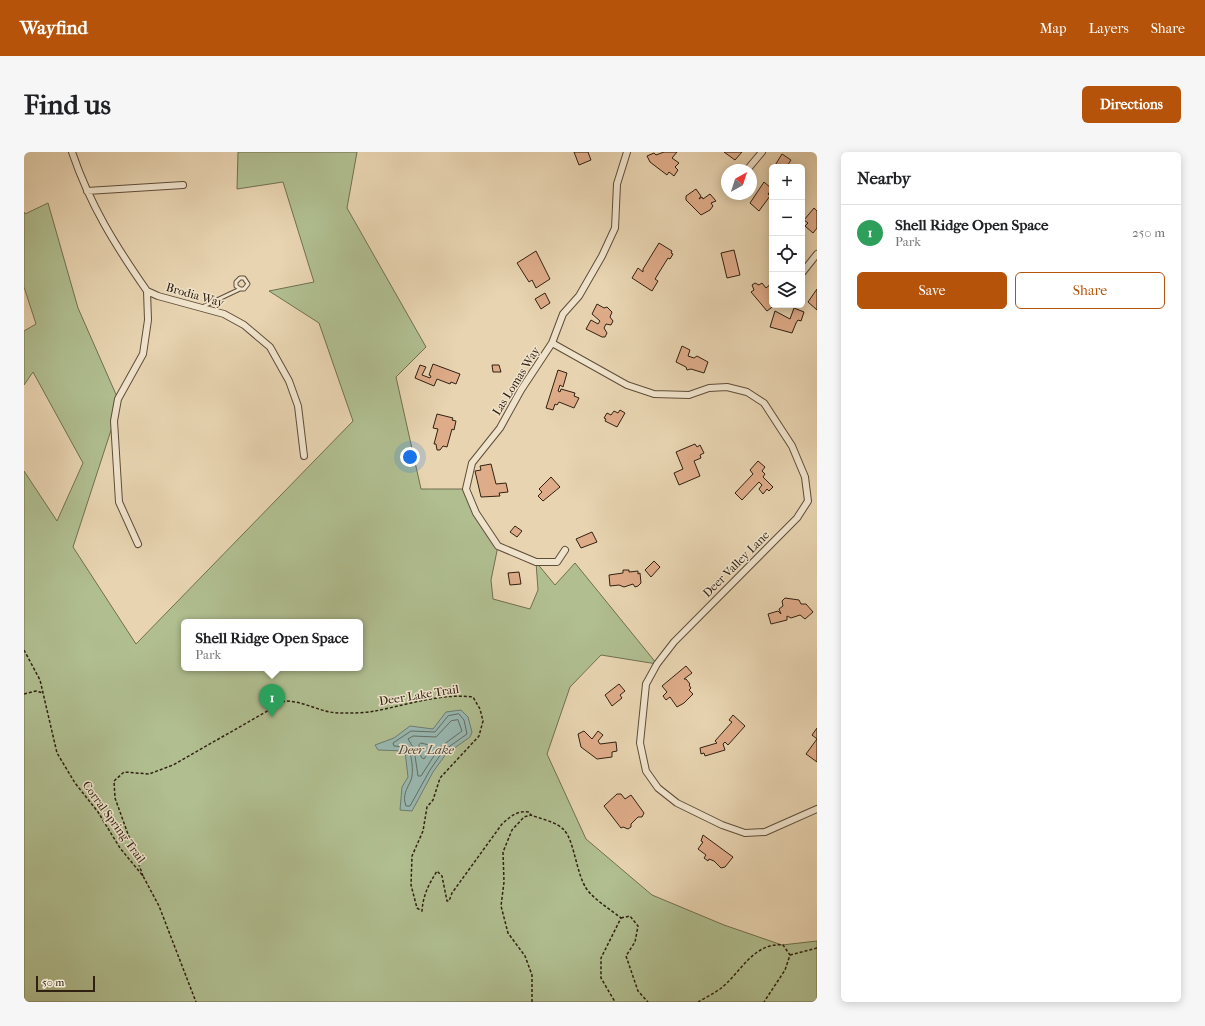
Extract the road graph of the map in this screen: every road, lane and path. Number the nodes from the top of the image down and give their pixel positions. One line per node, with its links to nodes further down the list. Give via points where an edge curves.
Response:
1 (72, 152): 6 (street, Brodia Way)
2 (627, 152): 12 (street, Las Lomas Way, via 617,184 615,228 579,296 563,314)
3 (762, 152): 4 (street)
4 (752, 164)
5 (183, 185): 6 (street)
6 (87, 191): 10 (street, Brodia Way, via 100,221)
7 (817, 254): 8 (street)
8 (803, 272)
9 (240, 289): 9 (lane, via 248,286 248,281 244,278 236,282); 11 (lane)
10 (147, 291): 11 (street, Brodia Way); 14 (street, via 148,320 143,354 118,399 114,421 119,502)
11 (202, 307): 13 (street, Brodia Way, via 224,314 244,325 270,347 289,381 298,406)
12 (552, 343): 15 (street, Las Lomas Way, via 500,428 472,463 466,489 476,513 498,546 536,562 557,562); 19 (street, Deer Valley Lane, via 627,385 654,394 689,395 708,388 727,387 747,392 764,403 792,446 806,477 808,501 797,518 674,642 657,664 646,684 640,743 646,771 658,788 677,803 722,826 745,833 765,832)
13 (304, 456)
14 (138, 544)
15 (565, 550)
16 (24, 650): 17 (path, Corral Spring Trail, via 40,680)
17 (43, 693): 18 (path, via 36,691); 21 (path, Corral Spring Trail, via 62,764 98,812 120,848)
18 (24, 694)
19 (817, 810)
20 (531, 815): 21 (path, Deer Lake Trail, via 524,811 512,815 502,824 452,893 449,901 442,876 437,871 426,889 422,911 417,908 411,885 412,856 423,831 426,807 433,800 440,778 480,736 483,721 480,709 472,697 461,696 373,711 339,713 317,709 299,701 285,702 172,765 149,774 124,772 114,782 115,798); 22 (path, via 557,825 565,831 572,846 578,872 587,889); 26 (path, via 524,817 512,830 502,852 504,882 501,906 508,933 525,956 532,975)
21 (143, 876): 25 (path, Corral Spring Trail, via 159,906)
22 (621, 918): 27 (path, via 601,958 601,978); 28 (path, via 630,916 638,926 635,942 626,956 638,991)
23 (817, 948): 24 (path)
24 (790, 955): 29 (path, via 782,944 773,944 756,951 720,989); 30 (path, via 785,970)
25 (196, 1002)
26 (532, 1002)
27 (615, 1002)
28 (648, 1002)
29 (698, 1002)
30 (764, 1002)

